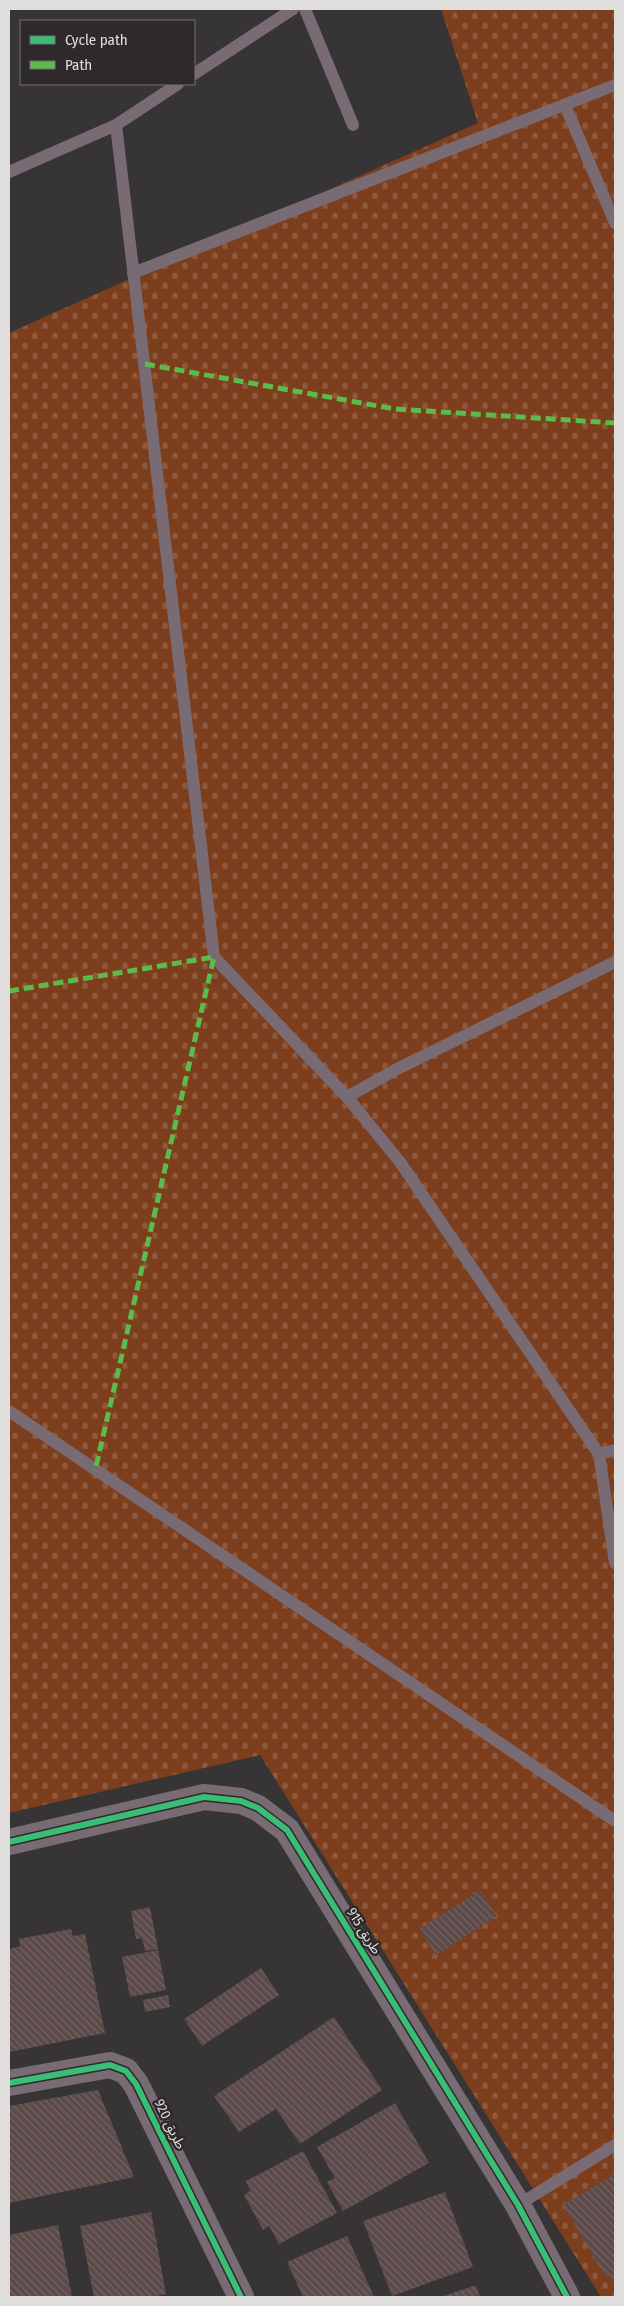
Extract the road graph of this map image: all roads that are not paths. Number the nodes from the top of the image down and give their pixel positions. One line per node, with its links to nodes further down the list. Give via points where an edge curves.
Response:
1 (292, 9): 3 (lane)
2 (305, 9): 8 (lane)
3 (195, 73)
4 (176, 85): 7 (lane)
5 (615, 85): 6 (lane)
6 (565, 104): 10 (lane); 11 (lane)
7 (116, 124): 9 (lane); 11 (lane)
8 (353, 124)
9 (9, 172)
10 (615, 223)
11 (132, 273): 13 (lane, via 214,957)
12 (615, 962): 13 (lane, via 397,1069)
13 (347, 1097): 16 (lane, via 400,1162)
14 (9, 1411): 18 (lane)
15 (615, 1450): 16 (lane)
16 (599, 1454): 17 (lane)
17 (615, 1563)
18 (615, 1820)
19 (9, 1842): 22 (street, طريق 915, via 204,1797 241,1801 274,1818 288,1830)
20 (9, 2083): 23 (street, طريق 920, via 110,2065 126,2071 136,2084)
21 (615, 2145): 22 (lane)
22 (518, 2205): 24 (street, طريق 915)
23 (241, 2297)
24 (567, 2297)

